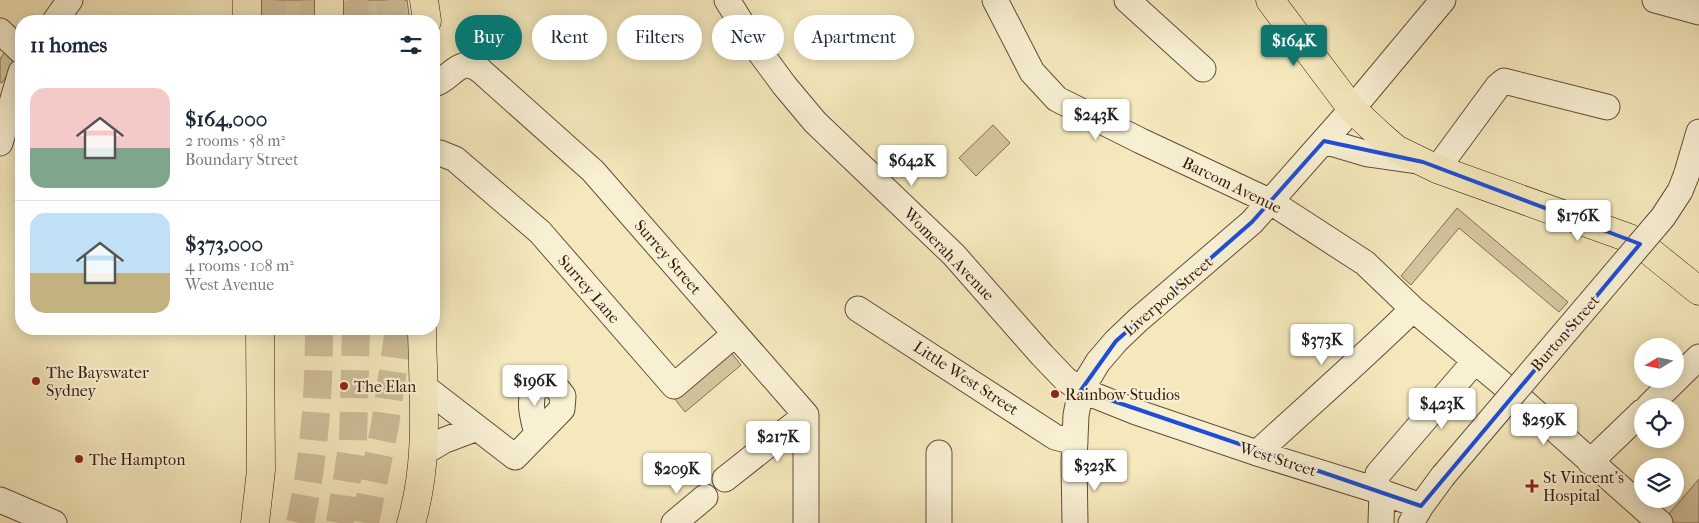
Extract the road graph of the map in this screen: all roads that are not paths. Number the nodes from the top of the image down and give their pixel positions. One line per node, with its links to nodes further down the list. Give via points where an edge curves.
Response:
1 (70, 0): 11 (street)
2 (247, 0): 12 (main road)
3 (329, 0): 13 (main road)
4 (727, 0): 37 (street, Womerah Avenue, via 759,51 815,122 954,255 1062,377)
5 (995, 0): 27 (street, Barcom Avenue, via 1032,72 1057,99)
6 (1127, 0): 16 (street)
7 (1270, 0): 20 (main road)
8 (1443, 0): 20 (street, Liverpool Street)
9 (1655, 0): 10 (street)
10 (1699, 12)
11 (59, 15)
12 (247, 15)
13 (329, 15)
14 (0, 31): 15 (street)
15 (15, 45)
16 (1203, 70)
17 (440, 81): 31 (street, Surrey Street, via 464,65 481,71 593,171)
18 (15, 96): 21 (street)
19 (1607, 107): 26 (street, via 1504,81)
20 (1352, 109): 23 (street, Liverpool Street); 26 (main road, via 1396,149)
21 (10, 116): 24 (street)
22 (1699, 132): 53 (street, Burton Street, bridge, via 1680,191 1663,217 1443,476)
23 (1324, 141): 26 (street, via 1368,154); 27 (street, Liverpool Street)
24 (0, 143)
25 (440, 153): 31 (street, Surrey Lane, via 455,159 540,232 674,386)
26 (1430, 166): 28 (main road, via 1629,238)
27 (1271, 202): 30 (street, Barcom Avenue, via 1365,263); 37 (street, Liverpool Street, via 1116,341)
28 (1699, 291)
29 (858, 309): 44 (street, Little West Street, via 1055,437)
30 (1413, 309): 35 (street, Barcom Avenue); 47 (street)
31 (735, 334): 40 (street, Surrey Street)
32 (260, 335): 55 (main road, via 261,470)
33 (422, 335): 36 (main road)
34 (1699, 357): 38 (street)
35 (1475, 361): 48 (street, Barcom Avenue); 50 (street)
36 (423, 386): 42 (street); 45 (main road)
37 (1081, 390): 39 (street, Womerah Avenue); 44 (street, Liverpool Street)
38 (1657, 398)
39 (1136, 412): 47 (street, West Street)
40 (806, 415): 49 (street); 58 (street)
41 (1634, 420): 48 (street)
42 (477, 428): 43 (street, via 515,457); 45 (street)
43 (537, 434)
44 (1075, 442): 60 (street, Liverpool Street)
45 (423, 453): 56 (main road)
46 (939, 453): 59 (street)
47 (1258, 453): 50 (street, West Street)
48 (1590, 462): 62 (street, Barcom Avenue)
49 (725, 479)
50 (1380, 483): 53 (street, West Street); 61 (street)
51 (705, 497): 57 (street)
52 (0, 500): 54 (street)
53 (1416, 514)
54 (54, 523)
55 (256, 523)
56 (410, 523)
57 (674, 523)
58 (806, 523)
59 (939, 523)
60 (1075, 523)
61 (1381, 523)
62 (1660, 523)

